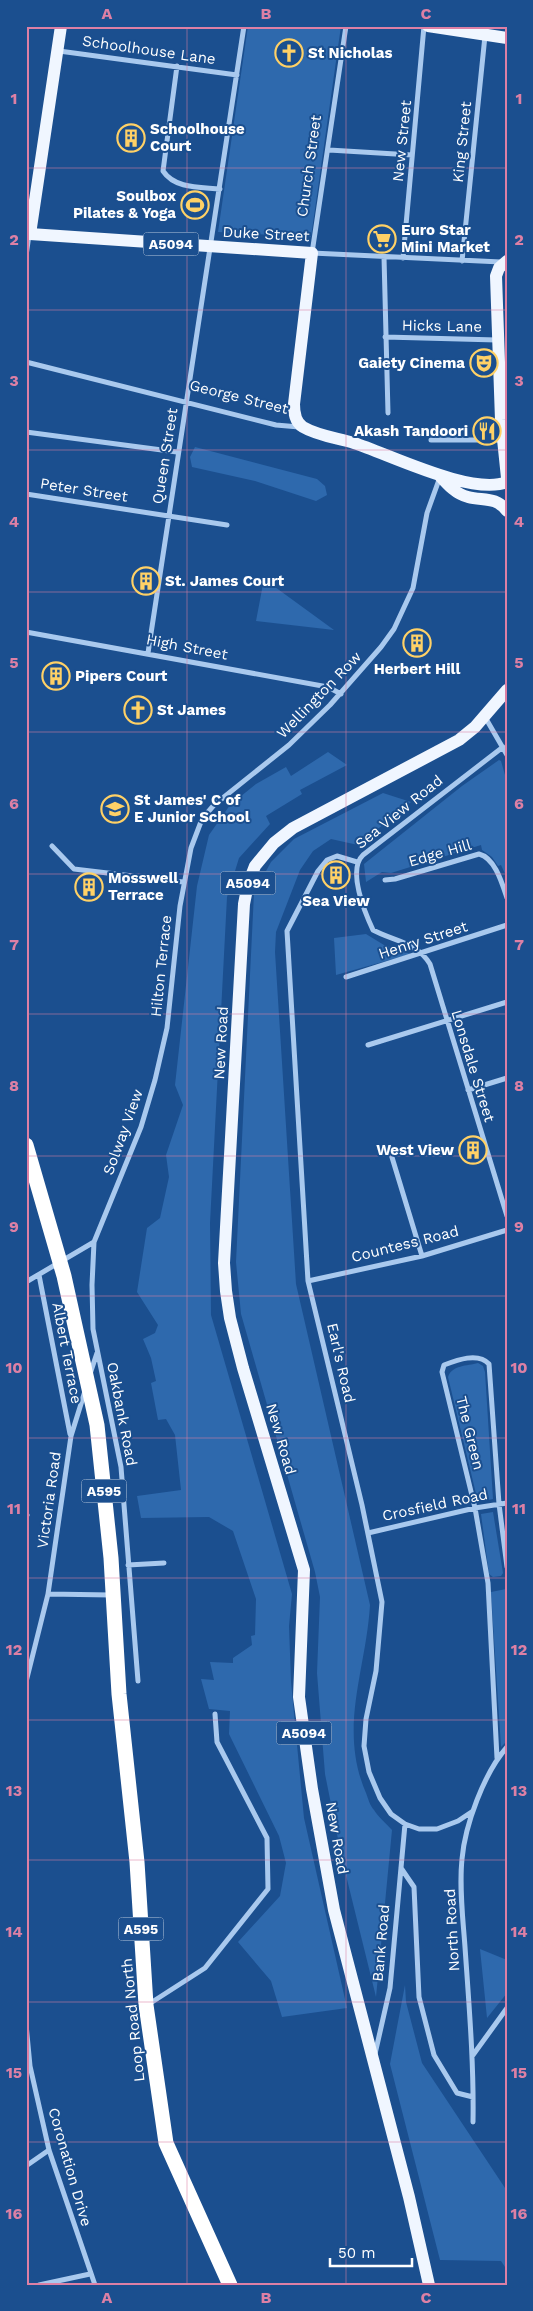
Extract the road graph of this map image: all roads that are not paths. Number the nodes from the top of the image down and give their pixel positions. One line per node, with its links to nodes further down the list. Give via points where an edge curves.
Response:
1 (61, 26): 8 (main road)
2 (244, 26): 10 (street, Queen Street)
3 (346, 26): 11 (street, Church Street)
4 (424, 26): 12 (street, New Street)
5 (430, 26): 6 (main road)
6 (486, 31): 7 (main road); 20 (street, King Street)
7 (507, 38)
8 (57, 50): 9 (street, Schoolhouse Lane); 14 (main road, via 48,124)
9 (177, 66): 10 (street, Schoolhouse Lane); 13 (street, via 163,171 176,184)
10 (236, 75): 13 (street, Queen Street)
11 (328, 150): 12 (street); 16 (street, Church Street)
12 (412, 155): 19 (street, New Street)
13 (220, 189): 15 (street, Queen Street)
14 (28, 234): 15 (main road, Duke Street / A5094); 17 (street)
15 (210, 247): 16 (main road, Duke Street / A5094); 26 (street, Queen Street)
16 (312, 253): 18 (street, Duke Street); 28 (main road, Church Street, via 294,404 296,420)
17 (26, 256)
18 (384, 257): 19 (street, Duke Street); 22 (street)
19 (403, 258): 20 (street, Duke Street)
20 (462, 260): 21 (street, Duke Street)
21 (506, 261): 23 (main road, via 496,276)
22 (385, 338): 23 (street, Hicks Lane); 27 (street)
23 (498, 340): 25 (main road)
24 (26, 362): 26 (street, George Street)
25 (503, 364): 31 (main road)
26 (187, 401): 28 (street, George Street, via 276,425); 32 (street, Queen Street)
27 (388, 413)
28 (302, 426): 33 (main road, George Street)
29 (26, 432): 32 (street)
30 (431, 440): 31 (street)
31 (502, 440): 34 (main road)
32 (177, 452): 39 (street, Queen Street)
33 (440, 476): 35 (main road, George Street, via 483,485); 37 (main road, George Street, via 452,490 467,497); 44 (street, Wellington Row, via 427,513 407,604 381,648)
34 (507, 478)
35 (507, 483): 37 (main road)
36 (26, 494): 39 (street, Peter Street)
37 (497, 501): 38 (main road)
38 (507, 511)
39 (169, 515): 40 (street, Peter Street); 42 (street, Queen Street)
40 (227, 525)
41 (26, 632): 42 (street, High Street)
42 (148, 653): 44 (street, High Street, via 328,687)
43 (507, 690): 45 (main road, A5094)
44 (341, 694): 51 (street, Wellington Row, via 289,745 226,795 202,819)
45 (485, 716): 46 (street); 95 (main road, New Road / A5094, via 447,748 350,796 274,842 255,866 248,884 241,924 224,1263 226,1291 243,1368 304,1570 299,1697 312,1790 334,1910)
46 (503, 747): 47 (street); 49 (street, Sea View Road)
47 (507, 755)
48 (52, 846): 51 (street, via 74,868)
49 (357, 862): 55 (street, Sea View Road, via 360,892 373,930); 71 (street, Earl's Road, via 337,856 327,860 286,931)
50 (385, 880): 52 (street, Edge Hill, via 479,854 488,858 496,870)
51 (183, 882): 53 (street, Wellington Row)
52 (507, 898)
53 (180, 906): 59 (street, Hilton Terrace)
54 (507, 925): 55 (street, Henry Street)
55 (422, 953): 56 (street, Henry Street); 58 (street, Lonsdale Street, via 430,964)
56 (346, 977)
57 (507, 1002): 58 (street)
58 (446, 1020): 60 (street); 62 (street, Lonsdale Street)
59 (167, 1028): 67 (street, Solway View, via 142,1127)
60 (368, 1045)
61 (507, 1078): 62 (street)
62 (468, 1090): 65 (street, Lonsdale Street)
63 (26, 1145): 82 (highway, Loop Road North / A595, via 57,1247 97,1424)
64 (391, 1154): 68 (street)
65 (507, 1216)
66 (507, 1230): 68 (street, Countess Road)
67 (94, 1242): 69 (street); 72 (street, Oakbank Road, via 93,1329)
68 (422, 1256): 71 (street, Countess Road)
69 (39, 1275): 70 (street); 73 (street, Albert Terrace)
70 (26, 1282)
71 (308, 1282): 77 (street, Earl's Road)
72 (97, 1352): 73 (street, Victoria Road); 79 (street, Oakbank Road, via 121,1467)
73 (70, 1436): 81 (street, Victoria Road)
74 (507, 1503): 75 (street, Crosfield Road)
75 (499, 1504): 76 (street, Crosfield Road); 76 (street, The Green, via 488,1364 484,1358 478,1357 444,1365 442,1372); 80 (street, The Green)
76 (475, 1508): 77 (street, Crosfield Road); 87 (street, The Green, via 488,1583)
77 (368, 1533): 89 (street, Earl's Road, via 382,1602 376,1671 364,1746 369,1772 380,1798 391,1814)
78 (164, 1563): 79 (street)
79 (128, 1565): 83 (street, Oakbank Road)
80 (507, 1566)
81 (48, 1594): 82 (street); 84 (street, Victoria Road)
82 (114, 1594): 91 (highway, Loop Road North / A595, via 119,1694 137,1862)
83 (138, 1681)
84 (26, 1682)
85 (215, 1714): 91 (street, via 216,1742 267,1838 268,1889 205,1968)
86 (507, 1747): 87 (street, North Road)
87 (497, 1758): 88 (street, North Road)
88 (473, 1811): 89 (street, via 437,1829 419,1829); 94 (street, North Road, via 462,1859)
89 (405, 1824): 90 (street, Bank Road)
90 (401, 1868): 95 (street, Bank Road, via 390,1988); 96 (street, via 414,1887 419,1997 434,2055 456,2094)
91 (146, 2005): 103 (highway, Loop Road North / A595, via 166,2143)
92 (507, 2008): 94 (street)
93 (26, 2024): 98 (street, Coronation Drive, via 30,2066)
94 (472, 2056): 96 (street, North Road)
95 (374, 2062): 104 (main road, New Road / A5094)
96 (473, 2097): 97 (street, North Road)
97 (473, 2122)
98 (49, 2150): 99 (street); 100 (street, Coronation Drive)
99 (26, 2166)
100 (90, 2274): 101 (street); 102 (street, Coronation Drive)
101 (39, 2285)
102 (95, 2285)
103 (230, 2285)
104 (429, 2285)

